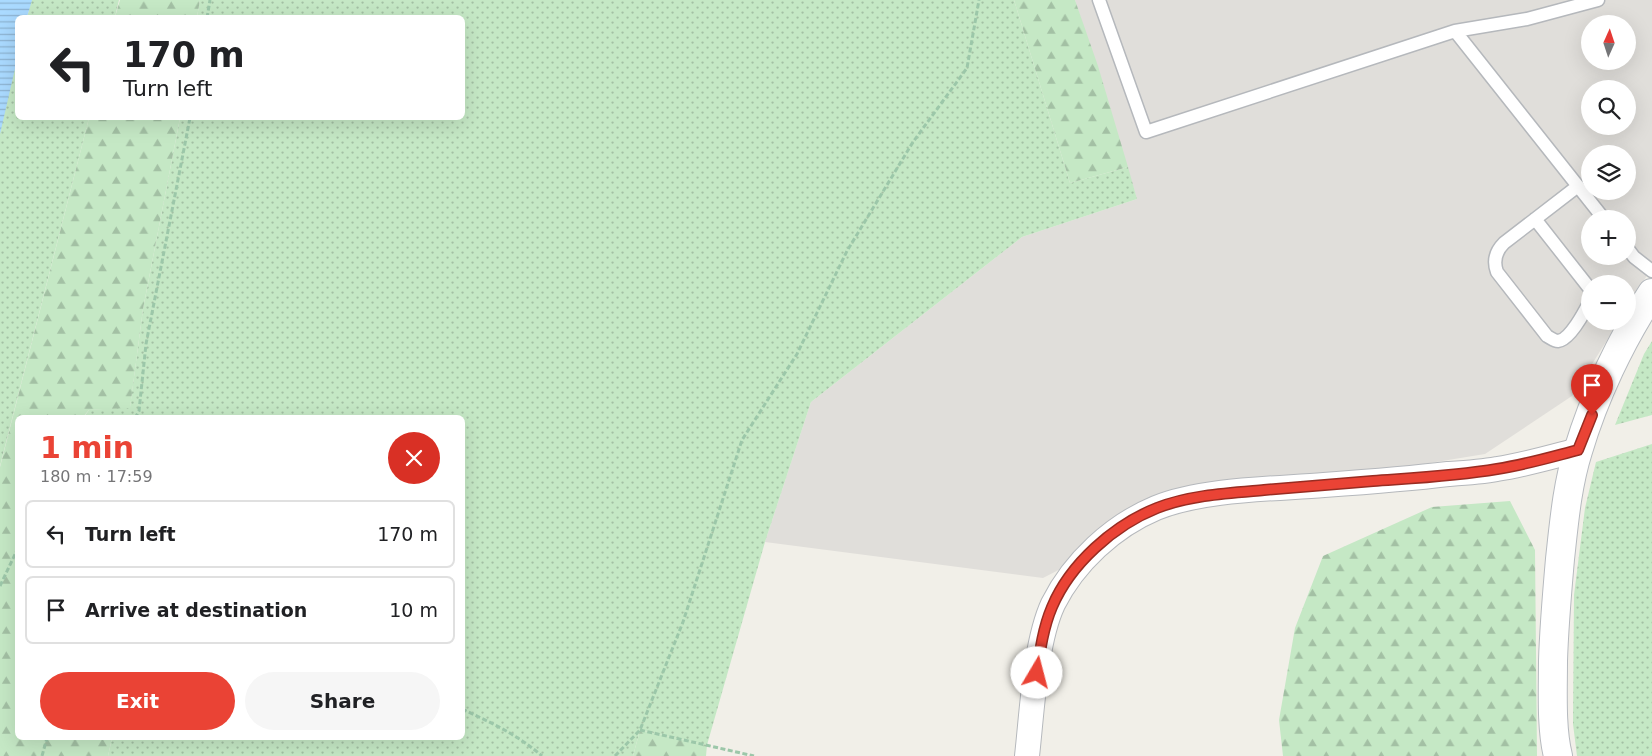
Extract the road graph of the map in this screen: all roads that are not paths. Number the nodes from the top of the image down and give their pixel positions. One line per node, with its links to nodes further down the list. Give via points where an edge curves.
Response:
1 (1099, 0): 3 (lane, via 1146,132)
2 (1598, 0): 3 (lane, via 1527,20)
3 (1455, 31): 4 (lane)
4 (1578, 186): 5 (lane); 6 (lane)
5 (1597, 210)
6 (1536, 219): 9 (lane); 11 (lane, via 1499,248 1495,257 1497,272 1548,336 1556,341 1573,330)
7 (1636, 259): 8 (lane)
8 (1652, 271)
9 (1581, 277)
10 (1652, 293): 12 (main road, via 1621,346)
11 (1581, 316)
12 (1578, 450): 13 (main road, via 1562,536 1555,619 1553,679); 14 (street, via 1497,469 1190,499 1137,518 1118,530 1078,566 1052,606 1039,654)
13 (1558, 754)
14 (1027, 756)

